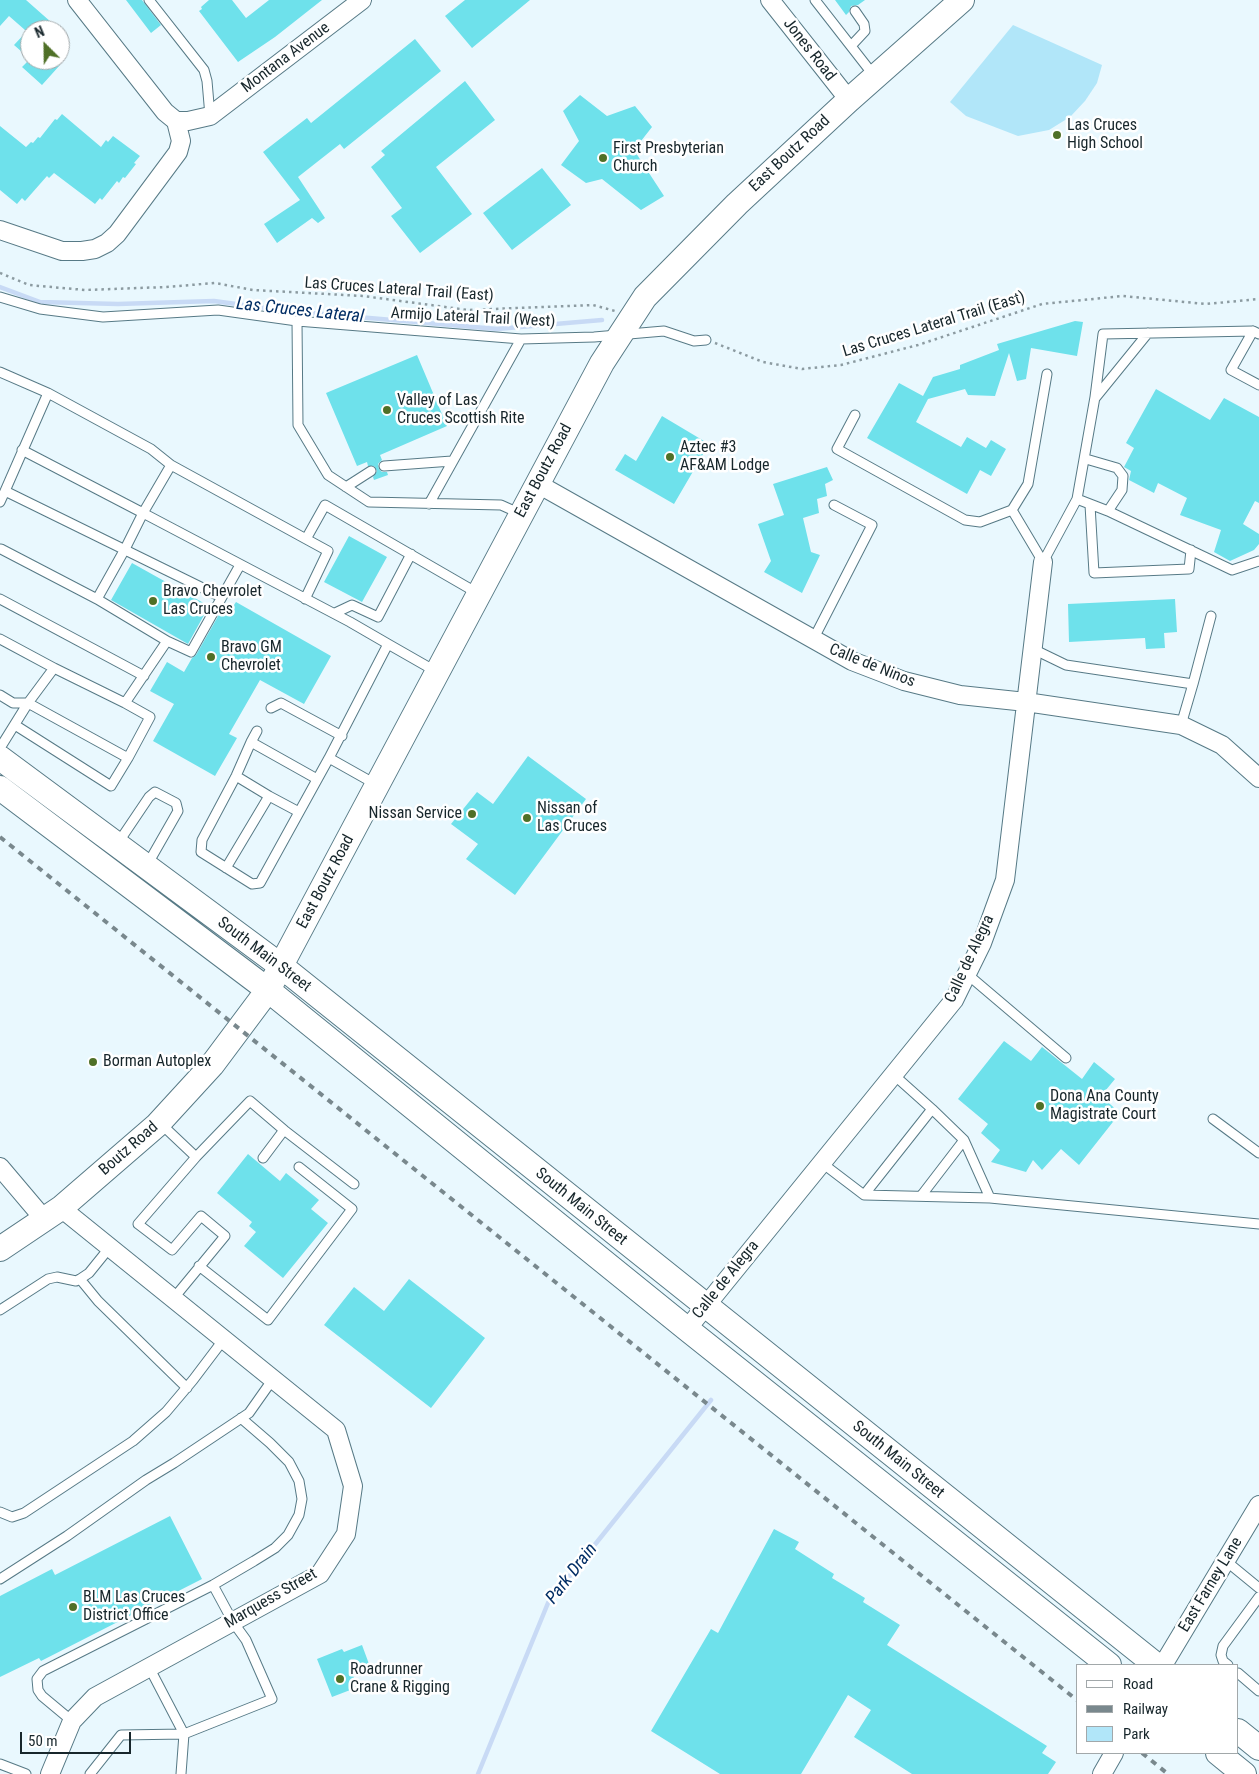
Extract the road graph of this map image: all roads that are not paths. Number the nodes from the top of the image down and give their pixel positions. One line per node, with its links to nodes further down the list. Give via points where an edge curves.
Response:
1 (77, 0): 12 (street, via 165,112)
2 (149, 0): 11 (lane, via 204,70 208,81)
3 (362, 0): 11 (street, Montana Avenue)
4 (770, 0): 10 (street, Jones Road)
5 (815, 0): 8 (lane)
6 (960, 1): 9 (main road, East Boutz Road)
7 (855, 12): 8 (lane, via 865,31)
8 (851, 46): 9 (lane)
9 (876, 77): 10 (main road, East Boutz Road)
10 (848, 100): 18 (main road, East Boutz Road, via 737,204 645,297)
11 (210, 116): 12 (street)
12 (176, 121): 13 (street, via 181,141 178,152 118,234 107,243 82,251 62,251)
13 (0, 230)
14 (0, 297): 15 (lane, Armijo Lateral Trail (West), via 40,309 103,316 218,310)
15 (297, 321): 19 (lane, Armijo Lateral Trail (West)); 34 (lane, via 298,425 328,474)
16 (1148, 333): 17 (lane); 25 (lane); 25 (lane, via 1103,334)
17 (1256, 333): 23 (lane, via 1231,370)
18 (621, 334): 19 (lane, Armijo Lateral Trail (West), via 594,338); 20 (lane, Armijo Lateral Trail (West), via 664,330 694,340); 33 (main road, East Boutz Road)
19 (521, 339): 29 (lane)
20 (706, 340)
21 (0, 372): 24 (lane)
22 (1047, 374): 41 (lane, via 1028,484)
23 (1259, 385)
24 (48, 393): 27 (lane); 30 (lane, via 150,449)
25 (1095, 397): 28 (lane)
26 (855, 415): 41 (lane, via 837,449 965,520 980,522)
27 (22, 450): 35 (lane); 43 (lane)
28 (1086, 459): 36 (lane); 42 (lane, via 1117,468 1123,476 1122,490)
29 (452, 461): 31 (lane); 38 (lane)
30 (171, 465): 43 (lane); 45 (lane)
31 (384, 466)
32 (371, 472): 34 (lane)
33 (538, 484): 44 (main road, East Boutz Road); 61 (street, Calle de Ninos)
34 (346, 487): 38 (lane, via 369,502)
35 (5, 491): 37 (lane); 47 (lane)
36 (1077, 499): 39 (lane); 51 (lane)
37 (0, 502)
38 (429, 504): 44 (lane, via 501,505)
39 (1090, 504): 42 (lane); 48 (lane, via 1094,573 1189,569)
40 (834, 505): 61 (lane, via 872,524)
41 (1012, 510): 51 (lane)
42 (1108, 512): 48 (lane)
43 (143, 513): 47 (lane); 52 (lane)
44 (522, 514): 53 (main road, East Boutz Road)
45 (306, 539): 49 (lane, via 325,505); 57 (lane, via 328,552)
46 (1, 549): 56 (lane)
47 (126, 549): 54 (lane); 56 (lane)
48 (1191, 550): 50 (lane, via 1232,570)
49 (411, 554): 53 (lane); 58 (lane, via 378,617 352,605)
50 (1259, 561)
51 (1043, 562): 64 (street, Calle de Alegra)
52 (240, 565): 54 (lane); 57 (lane)
53 (479, 594): 66 (main road, East Boutz Road)
54 (221, 597): 62 (lane, via 191,652)
55 (0, 599): 67 (lane)
56 (97, 599): 62 (lane)
57 (305, 599): 58 (lane)
58 (335, 614): 63 (lane)
59 (1212, 616): 68 (lane)
60 (0, 639): 65 (lane)
61 (813, 640): 70 (street, Calle de Ninos, via 852,661 904,681 960,695)
62 (167, 641): 67 (lane)
63 (388, 644): 66 (lane); 77 (lane)
64 (1033, 649): 68 (lane, via 1066,664); 70 (street, Calle de Alegra)
65 (54, 668): 71 (lane); 72 (lane)
66 (437, 672): 86 (main road, East Boutz Road)
67 (144, 676): 72 (lane)
68 (1193, 684): 75 (lane)
69 (0, 695): 71 (lane, via 13,703)
70 (1026, 702): 75 (street, Calle de Ninos); 94 (street, Calle de Alegra, via 1006,880)
71 (28, 703): 74 (lane); 81 (lane)
72 (125, 703): 81 (lane, via 150,716)
73 (271, 708): 77 (lane, via 281,704)
74 (15, 725): 79 (lane); 81 (lane, via 111,786)
75 (1181, 725): 85 (street, Calle de Ninos, via 1222,745)
76 (257, 732): 78 (lane)
77 (342, 736): 82 (lane)
78 (251, 742): 83 (lane); 84 (lane)
79 (0, 748)
80 (0, 758): 90 (main road, South Main Street)
81 (128, 758)
82 (329, 758): 84 (lane); 86 (lane)
83 (236, 776): 88 (lane); 92 (lane, via 202,840 201,852)
84 (318, 778): 89 (lane)
85 (1259, 778)
86 (377, 786): 93 (main road, East Boutz Road)
87 (0, 788): 95 (main road, South Main Street)
88 (269, 796): 89 (lane); 92 (lane)
89 (299, 812): 92 (lane, via 260,883 252,884)
90 (117, 844): 91 (main road, South Main Street); 91 (lane, via 155,792 176,803 178,811)
91 (146, 867): 93 (main road, South Main Street)
92 (226, 868)
93 (280, 966): 95 (main road, East Boutz Road); 121 (main road, South Main Street)
94 (967, 974): 97 (lane); 98 (street, Calle de Alegra, via 954,1000)
95 (268, 990): 96 (main road, East Boutz Road); 123 (main road, South Main Street)
96 (240, 1029): 101 (main road, Boutz Road, via 212,1065)
97 (1066, 1058)
98 (894, 1075): 99 (lane); 107 (street, Calle de Alegra)
99 (932, 1109): 103 (lane); 111 (lane)
100 (1213, 1119): 104 (lane)
101 (159, 1122): 105 (lane); 114 (main road, Boutz Road)
102 (284, 1130): 105 (lane, via 250,1101); 106 (lane); 110 (lane)
103 (964, 1140): 112 (lane); 113 (lane)
104 (1259, 1153)
105 (196, 1157): 118 (lane, via 138,1224 172,1250 201,1216 225,1236)
106 (263, 1158)
107 (822, 1163): 111 (lane); 121 (street, Calle de Alegra)
108 (0, 1167): 114 (street, Marquess Street)
109 (299, 1167): 118 (lane, via 352,1209 268,1320)
110 (354, 1184)
111 (864, 1195): 112 (lane)
112 (921, 1196): 113 (lane)
113 (990, 1198): 115 (lane)
114 (53, 1214): 116 (street, Marquess Street); 117 (main road, Boutz Road)
115 (1259, 1224)
116 (110, 1247): 119 (lane); 120 (street, Marquess Street)
117 (0, 1249)
118 (199, 1266): 120 (lane)
119 (80, 1279): 122 (lane, via 48,1279); 126 (lane, via 98,1301)
120 (173, 1299): 124 (street, Marquess Street)
121 (705, 1307): 123 (street, Calle de Alegra); 137 (main road, South Main Street)
122 (0, 1310)
123 (687, 1329): 136 (main road, South Main Street)
124 (224, 1339): 125 (street, Marquess Street); 126 (lane)
125 (273, 1379): 127 (lane); 135 (street, Marquess Street, via 336,1430 353,1486 346,1534 320,1574)
126 (187, 1388): 129 (lane, via 133,1441 72,1482 24,1513 12,1517)
127 (241, 1418): 131 (lane); 132 (lane, via 290,1462 302,1499 299,1515 288,1535 275,1548)
128 (1259, 1505): 130 (street, East Farney Lane)
129 (0, 1512)
130 (1226, 1561): 133 (lane); 138 (street, East Farney Lane)
131 (0, 1579)
132 (213, 1585): 135 (lane); 143 (lane, via 43,1671 37,1679 38,1690)
133 (1259, 1588)
134 (1259, 1597): 139 (lane, via 1223,1646 1221,1655)
135 (233, 1622): 140 (street, Marquess Street); 145 (lane, via 246,1640 272,1699)
136 (1108, 1664)
137 (1155, 1664)
138 (1164, 1664)
139 (1227, 1664)
140 (149, 1667): 143 (street, Marquess Street, via 94,1696); 145 (lane)
141 (1239, 1674): 142 (lane)
142 (1259, 1691)
143 (72, 1721): 151 (street, Marquess Street)
144 (1239, 1732): 146 (main road)
145 (184, 1734): 152 (lane, via 121,1735); 153 (lane)
146 (1259, 1748)
147 (1113, 1754): 154 (street)
148 (1219, 1754): 155 (main road)
149 (0, 1764): 150 (lane)
150 (26, 1774)
151 (50, 1774)
152 (90, 1774)
153 (181, 1774)
154 (1102, 1774)
155 (1244, 1774)

